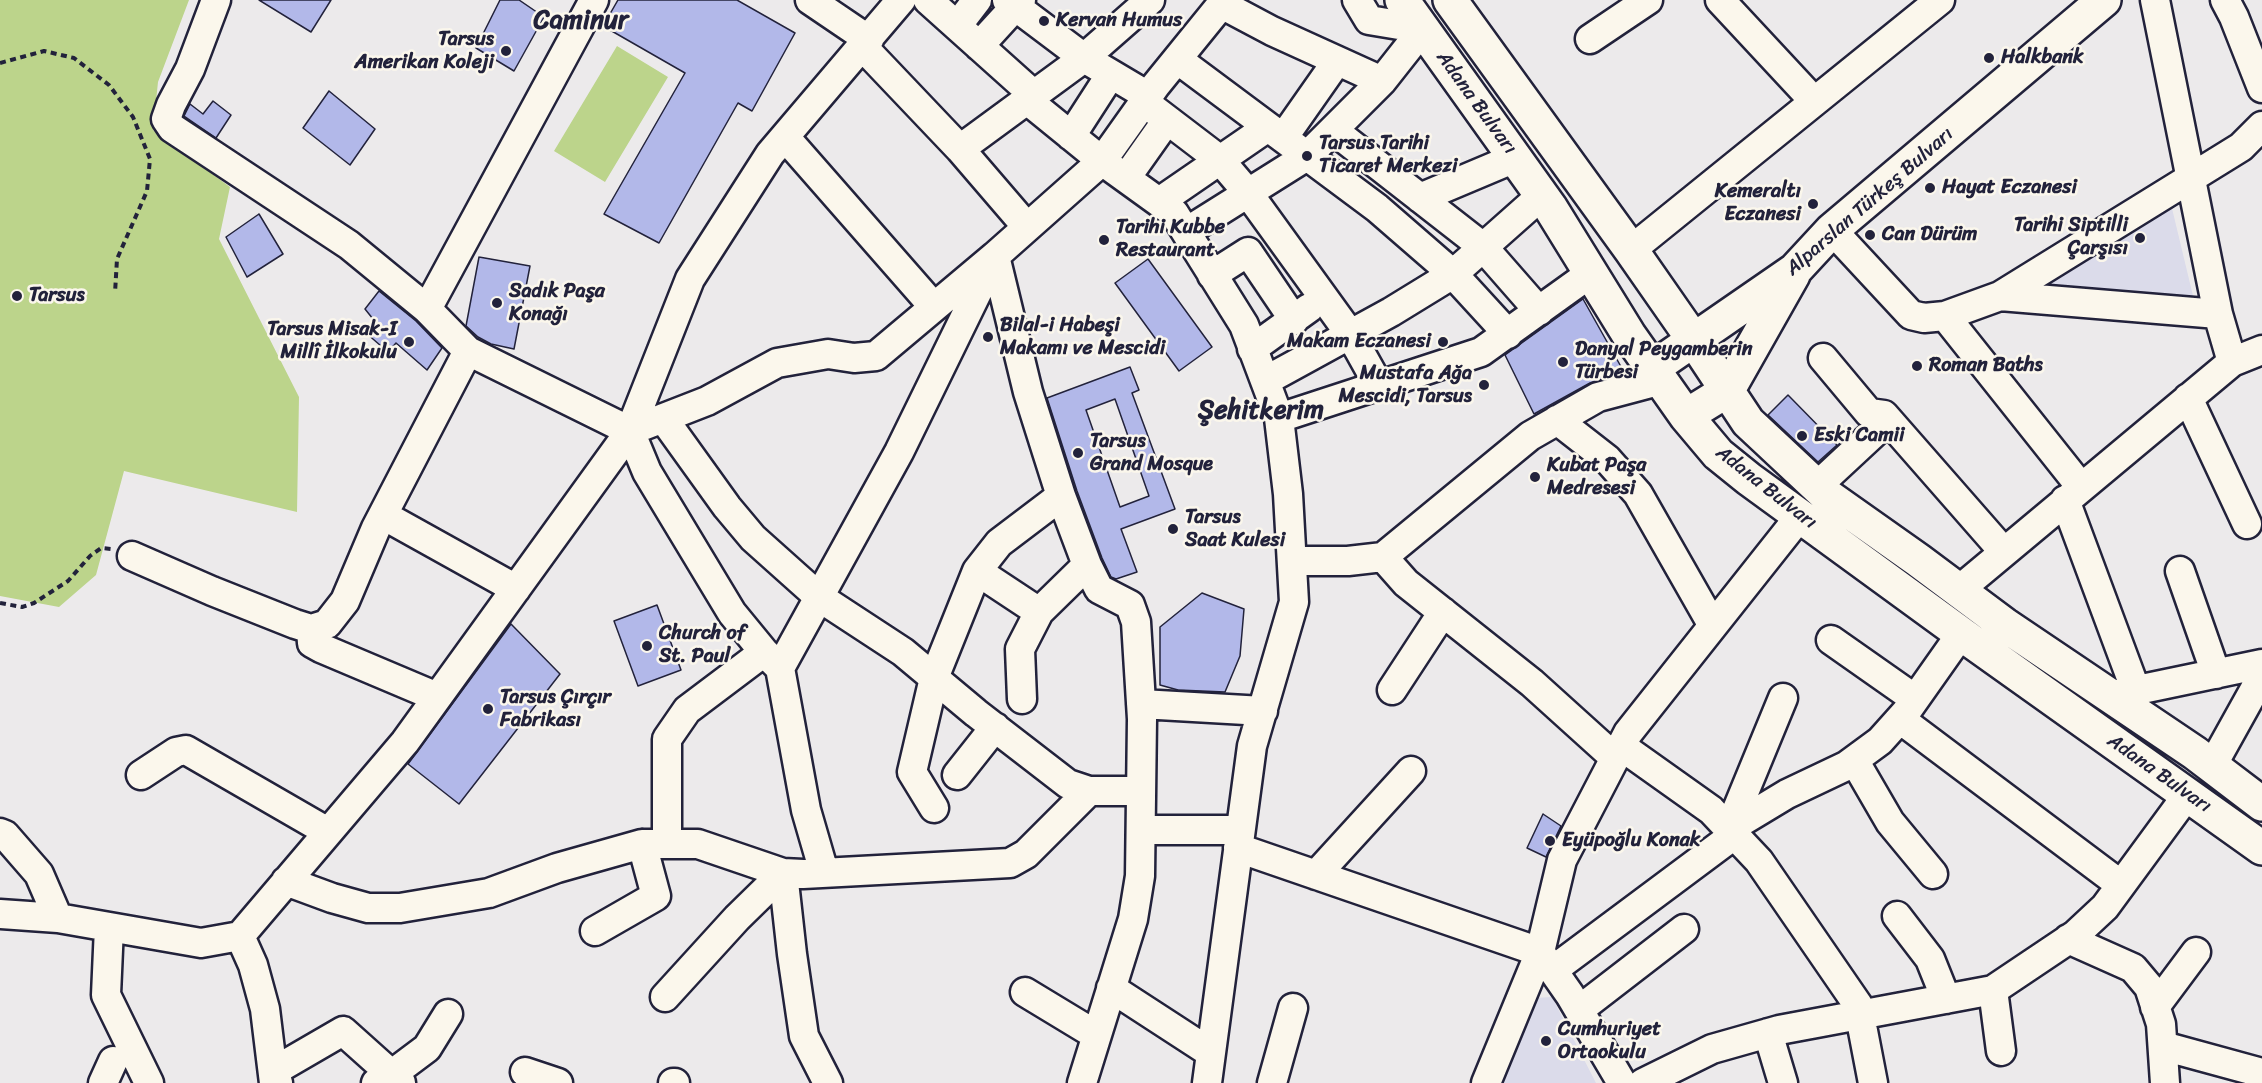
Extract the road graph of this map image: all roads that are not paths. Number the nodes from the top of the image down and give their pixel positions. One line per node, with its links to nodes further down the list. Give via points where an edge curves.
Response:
1 (216, 0): 63 (street, via 166,119 172,129 349,245)
2 (594, 0): 63 (street)
3 (810, 0): 22 (street)
4 (901, 0): 22 (street)
5 (928, 0): 19 (street)
6 (978, 0): 19 (street)
7 (1357, 0): 20 (street, via 1369,20)
8 (1402, 0): 20 (main road, Adana Bulvarı)
9 (1450, 0): 54 (main road, Adana Bulvarı)
10 (1648, 0): 21 (street)
11 (1720, 0): 32 (street)
12 (1940, 0): 32 (street)
13 (2104, 0): 51 (main road, Alparslan Türkeş Bulvarı)
14 (2155, 0): 44 (street)
15 (2225, 0): 29 (street)
16 (1014, 2): 23 (street); 24 (street)
17 (1223, 2): 25 (street); 26 (street, via 1272,31)
18 (1135, 5): 24 (street)
19 (957, 26): 23 (street)
20 (1423, 29): 28 (street); 41 (main road, Adana Bulvarı)
21 (1590, 39)
22 (866, 44): 38 (street); 39 (street)
23 (979, 46): 30 (street)
24 (1084, 58): 27 (street); 30 (street)
25 (1177, 59): 31 (street); 36 (street)
26 (1337, 61): 28 (street); 36 (street)
27 (1111, 74): 31 (street); 37 (street)
28 (1382, 81): 35 (street)
29 (2262, 88)
30 (1030, 98): 37 (street); 39 (street)
31 (1146, 99): 33 (street); 43 (street)
32 (1814, 101): 54 (street)
33 (1167, 120): 42 (street); 45 (street)
34 (2262, 126): 44 (street, via 2241,147)
35 (1334, 130): 40 (street); 48 (street)
36 (1276, 133): 40 (street); 42 (street)
37 (1071, 136): 43 (street)
38 (785, 137): 62 (street); 86 (street, via 770,154 690,279)
39 (960, 149): 50 (street)
40 (1307, 156): 46 (street); 58 (street, via 1377,208)
41 (1515, 158): 47 (main road, Adana Bulvarı); 48 (street)
42 (1220, 160): 46 (street); 49 (street)
43 (1101, 161): 45 (street); 50 (street)
44 (2190, 177): 60 (street); 65 (street)
45 (1126, 178): 49 (street)
46 (1248, 193): 52 (street); 61 (street)
47 (1542, 195): 53 (street); 57 (main road, Adana Bulvarı)
48 (1420, 198): 53 (street)
49 (1159, 202): 52 (street, via 1174,213)
50 (1028, 227): 55 (street)
51 (1832, 230): 56 (main road, Alparslan Türkeş Bulvarı); 66 (street, via 1911,315)
52 (1186, 232): 59 (street)
53 (1483, 247): 58 (street); 64 (street)
54 (1631, 250): 70 (main road, Adana Bulvarı)
55 (995, 256): 62 (street); 89 (street, via 1028,392); 102 (street, via 899,452)
56 (1795, 270): 70 (main road, Alparslan Türkeş Bulvarı); 79 (main road)
57 (1591, 273): 64 (street); 76 (main road, Adana Bulvarı)
58 (1453, 274): 68 (street); 69 (street)
59 (1212, 275): 67 (street, via 1248,252); 71 (street, via 1244,325)
60 (2000, 296): 65 (street); 66 (street)
61 (1324, 298): 67 (street); 68 (street)
62 (934, 307): 82 (street, via 876,357 828,354 777,363 707,401)
63 (427, 309): 73 (street)
64 (1539, 311): 69 (street)
65 (2218, 314): 75 (street)
66 (1945, 316): 88 (street)
67 (1294, 320): 71 (street)
68 (1350, 334): 77 (street); 78 (street)
69 (1508, 334): 78 (street, via 1481,352)
70 (1693, 339): 76 (main road, Alparslan Türkeş Bulvarı); 79 (main road, Adana Bulvarı)
71 (1252, 349): 77 (street)
72 (2262, 350): 75 (street)
73 (468, 351): 86 (street); 90 (street)
74 (1823, 358): 85 (street, via 1869,413 1884,415)
75 (2232, 362): 80 (street)
76 (1657, 374): 81 (main road, Adana Bulvarı); 84 (street, via 1598,397)
77 (1264, 381): 83 (street)
78 (1379, 386): 83 (street)
79 (1728, 390): 81 (main road); 87 (main road, Adana Bulvarı, via 1748,422)
80 (2188, 399): 88 (street); 92 (street)
81 (1686, 416): 91 (main road, Adana Bulvarı, via 1718,454)
82 (663, 418): 86 (street); 102 (street, via 753,538)
83 (1279, 418): 96 (street)
84 (1557, 420): 95 (street, via 1530,436); 105 (street, via 1607,459 1638,494)
85 (1888, 420): 87 (street); 93 (street)
86 (630, 431): 100 (street); 109 (street, via 647,472 732,613)
87 (1817, 486): 101 (main road, Adana Bulvarı)
88 (2073, 494): 93 (street); 115 (street)
89 (1061, 496): 97 (street); 98 (street, via 999,543)
90 (382, 515): 100 (street); 106 (street, via 345,602 327,624)
91 (1800, 516): 105 (street); 107 (main road, Adana Bulvarı)
92 (2247, 524)
93 (2004, 552): 101 (street)
94 (132, 556): 106 (street)
95 (1383, 557): 96 (street); 104 (street, via 1406,583)
96 (1292, 561): 121 (street, via 1294,602)
97 (1087, 565): 103 (street); 119 (street, via 1099,589 1130,605 1136,622)
98 (977, 571): 103 (street); 113 (street)
99 (2180, 571): 111 (street)
100 (516, 589): 116 (street)
101 (1959, 590): 115 (main road, Adana Bulvarı, via 2005,625)
102 (819, 597): 109 (street); 113 (street, via 903,652)
103 (1039, 612): 118 (street, via 1020,649)
104 (1443, 612): 114 (street); 123 (street)
105 (1712, 624): 123 (street, via 1628,733)
106 (311, 630): 116 (street, via 312,643 321,648)
107 (1961, 634): 120 (street); 131 (main road, Adana Bulvarı)
108 (1831, 640): 120 (street)
109 (772, 660): 139 (street, via 687,710 667,739); 141 (street)
110 (2262, 664): 111 (street)
111 (2216, 674): 115 (street)
112 (2262, 676): 125 (street)
113 (934, 678): 122 (street); 133 (street, via 912,772)
114 (1392, 690)
115 (2123, 693): 125 (main road, Adana Bulvarı)
116 (437, 697): 135 (street, via 405,742)
117 (1783, 698): 136 (street)
118 (1022, 699)
119 (1141, 704): 121 (street); 130 (street)
120 (1908, 709): 124 (street, via 1880,741); 146 (street)
121 (1263, 711): 138 (street, via 1252,746)
122 (994, 727): 128 (street); 129 (street, via 1068,784)
123 (1618, 752): 136 (street, via 1711,810); 156 (street, via 1562,860)
124 (1854, 759): 136 (street, via 1787,794); 143 (street, via 1890,822)
125 (2212, 766): 132 (main road, Adana Bulvarı)
126 (1411, 771): 144 (street)
127 (141, 775): 135 (street, via 176,752 186,750)
128 (957, 775)
129 (1089, 791): 130 (street); 141 (street, via 1026,854 1011,863)
130 (1141, 791): 134 (street)
131 (2188, 794): 140 (main road, Adana Bulvarı); 146 (street)
132 (2262, 804)
133 (934, 808)
134 (1141, 830): 138 (street); 157 (street, via 1140,876 1132,919)
135 (328, 832): 145 (street)
136 (1731, 832): 156 (street); 166 (street, via 1759,861 1858,1005)
137 (0, 833): 149 (street, via 39,874)
138 (1239, 839): 144 (street); 173 (street)
139 (655, 844): 142 (street, via 698,844); 145 (street, via 557,868 489,893 400,908 368,908); 152 (street, via 656,896)
140 (2262, 848)
141 (824, 872): 142 (street)
142 (783, 873): 160 (street); 178 (street, via 804,1036)
143 (1933, 874)
144 (1316, 875): 156 (street)
145 (286, 880): 153 (street)
146 (2121, 885): 154 (street, via 2105,907)
147 (0, 914): 149 (street)
148 (1897, 916): 161 (street, via 1930,959)
149 (58, 918): 150 (street)
150 (109, 927): 153 (street, via 201,943); 176 (street, via 105,995)
151 (1684, 929): 164 (street)
152 (595, 931)
153 (240, 936): 174 (street, via 265,1009)
154 (2068, 939): 158 (street); 162 (street, via 2133,968 2149,987)
155 (2196, 952): 162 (street)
156 (1547, 961): 164 (street); 181 (street)
157 (1111, 988): 168 (street); 173 (street)
158 (1993, 990): 161 (street); 170 (street)
159 (1025, 992): 168 (street)
160 (665, 997)
161 (1946, 999): 166 (street)
162 (2155, 1007): 169 (street)
163 (1293, 1008): 180 (street)
164 (1579, 1010): 182 (street)
165 (448, 1014): 175 (street, via 427,1048)
166 (1860, 1014): 167 (street); 185 (street)
167 (1768, 1033): 183 (street, via 1712,1049); 184 (street)
168 (1096, 1035): 179 (street)
169 (2163, 1046): 172 (street); 186 (street)
170 (2001, 1051)
171 (525, 1072): 177 (street)
172 (2262, 1073)
173 (1211, 1074)
174 (275, 1079): 175 (street, via 343,1031)
175 (389, 1080)
176 (149, 1083)
177 (558, 1083)
178 (828, 1083)
179 (1082, 1083)
180 (1272, 1083)
181 (1486, 1083)
182 (1622, 1083)
183 (1643, 1083)
184 (1783, 1083)
185 (1873, 1083)
186 (2165, 1083)

